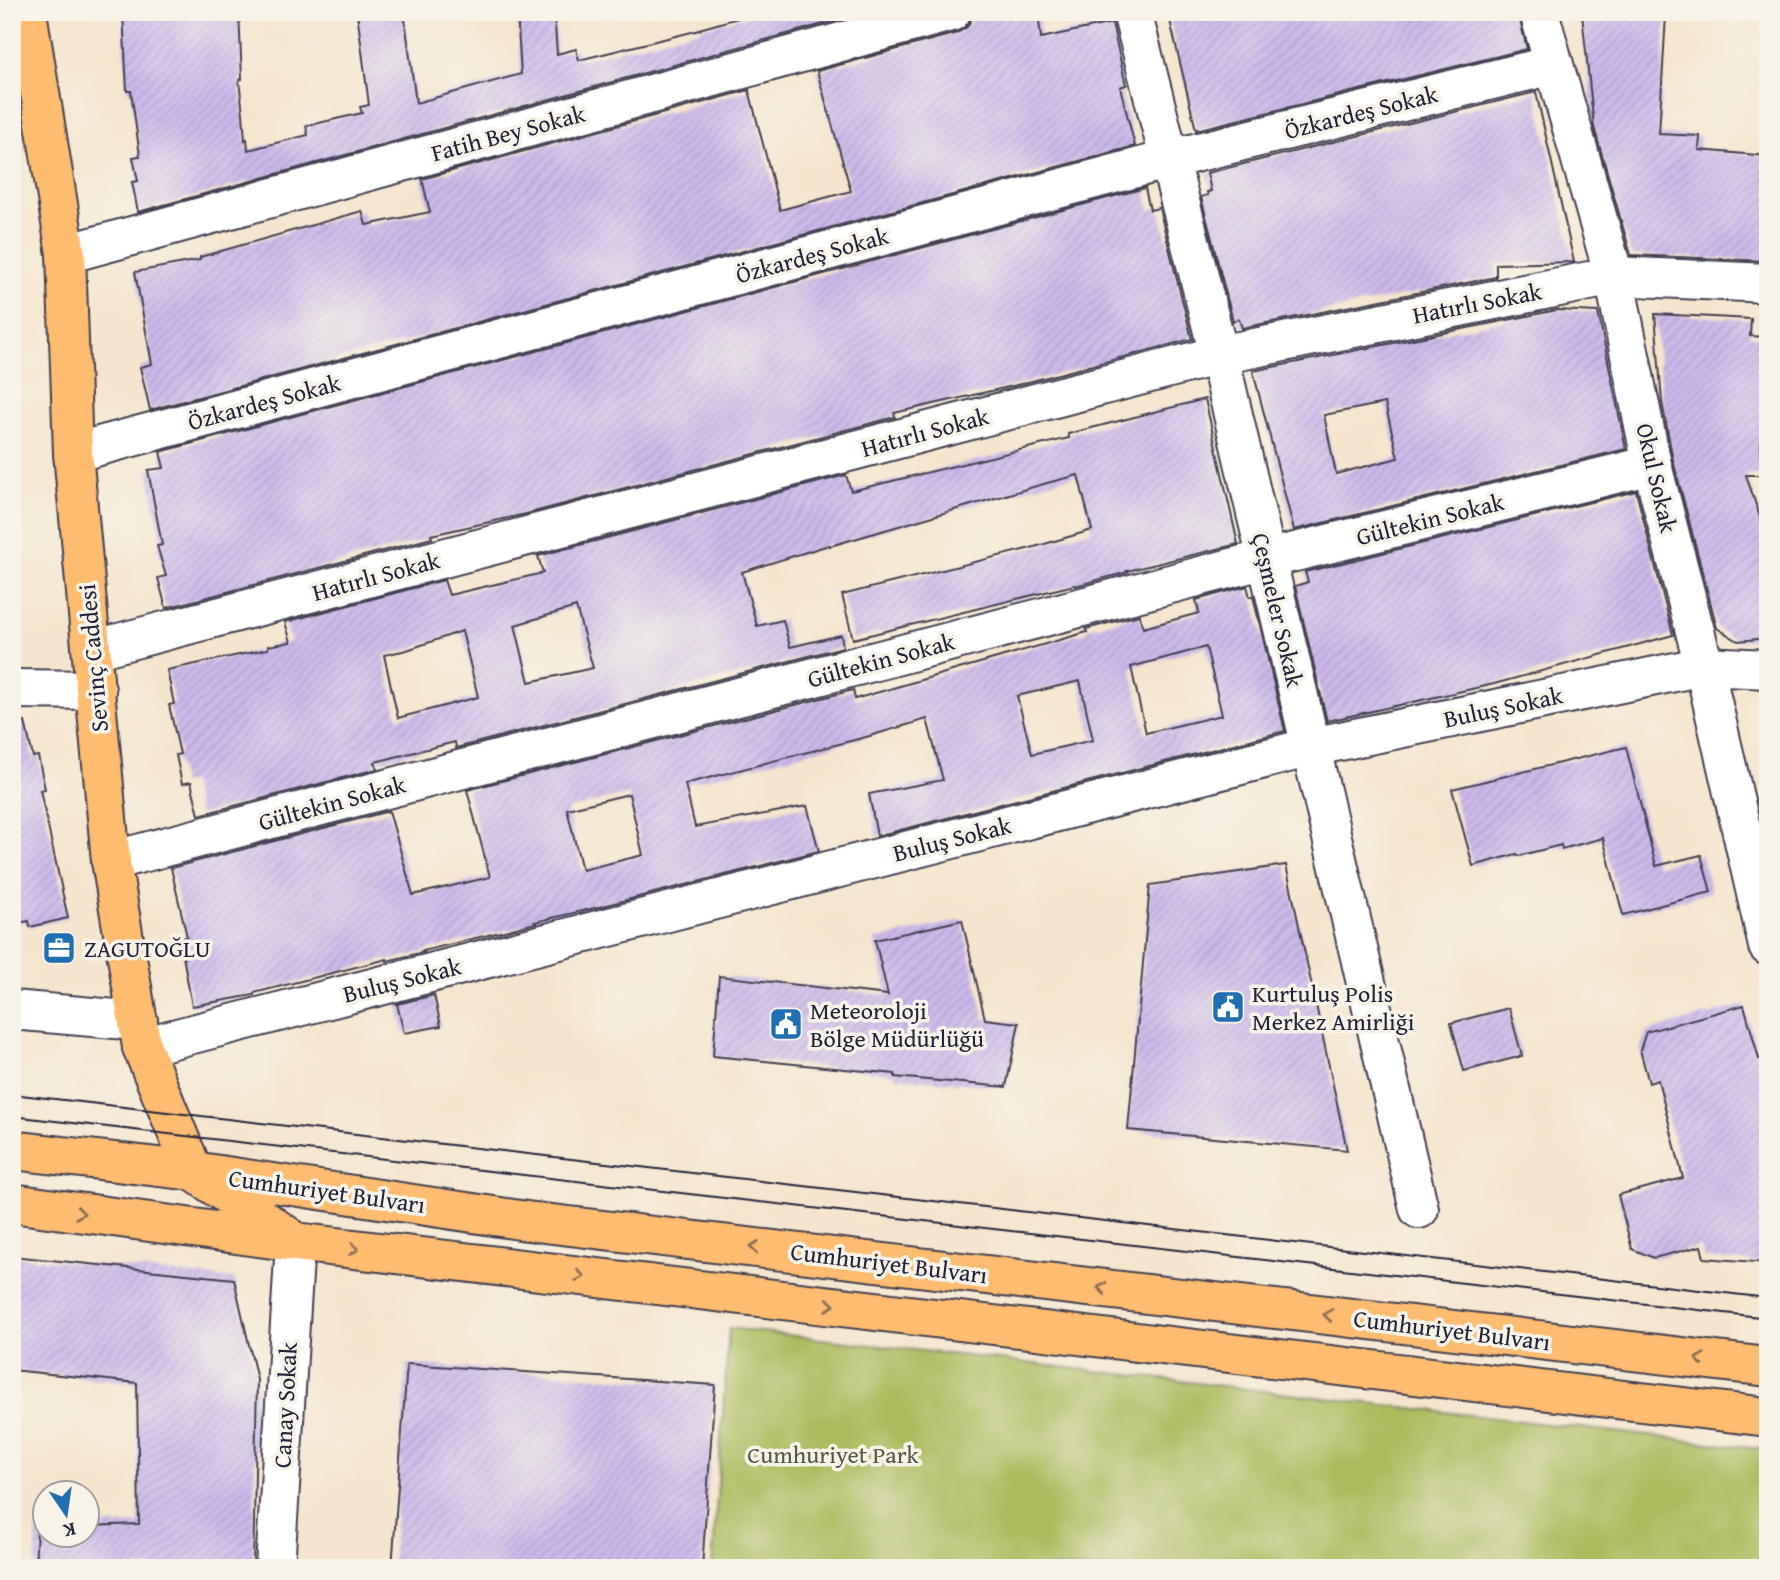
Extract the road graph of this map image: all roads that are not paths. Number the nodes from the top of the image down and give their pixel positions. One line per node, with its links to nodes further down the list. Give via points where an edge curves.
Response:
1 (27, 12): 7 (main road, Sevinç Caddesi)
2 (951, 12): 7 (street, Fatih Bey Sokak)
3 (1132, 12): 6 (street, Çeşmeler Sokak)
4 (1539, 12): 5 (street, Okul Sokak)
5 (1553, 65): 6 (street, Özkardeş Sokak); 8 (street, Okul Sokak)
6 (1170, 159): 10 (street, Çeşmeler Sokak); 11 (street, Özkardeş Sokak)
7 (66, 254): 11 (main road, Sevinç Caddesi)
8 (1614, 276): 9 (street, Hatırlı Sokak); 10 (street, Hatırlı Sokak); 12 (street, Okul Sokak)
9 (1768, 283)
10 (1219, 355): 13 (street, Çeşmeler Sokak); 14 (street, Hatırlı Sokak)
11 (73, 453): 14 (main road, Sevinç Caddesi)
12 (1652, 465): 13 (street, Gültekin Sokak); 15 (street, Okul Sokak)
13 (1266, 559): 19 (street, Çeşmeler Sokak); 20 (street, Gültekin Sokak)
14 (92, 650): 18 (main road, Sevinç Caddesi)
15 (1704, 666): 16 (street, Buluş Sokak); 19 (street, Buluş Sokak); 21 (street, Okul Sokak)
16 (1768, 669)
17 (12, 689): 18 (street)
18 (96, 690): 20 (main road, Sevinç Caddesi)
19 (1311, 747): 23 (street, Buluş Sokak); 27 (street, Çeşmeler Sokak)
20 (111, 861): 23 (main road, Sevinç Caddesi)
21 (1768, 946)
22 (12, 1010): 23 (street, Buluş Sokak)
23 (140, 1034): 25 (main road, Sevinç Caddesi)
24 (12, 1150): 25 (main road, Cumhuriyet Bulvarı)
25 (193, 1171): 28 (main road); 29 (main road, Cumhuriyet Bulvarı, one-way to 25, via 541,1222)
26 (12, 1203): 28 (main road, Cumhuriyet Bulvarı, one-way to 28)
27 (1419, 1209)
28 (295, 1242): 30 (main road, Cumhuriyet Bulvarı, one-way to 30); 31 (street, Canay Sokak)
29 (1768, 1367)
30 (1768, 1417)
31 (275, 1568)

